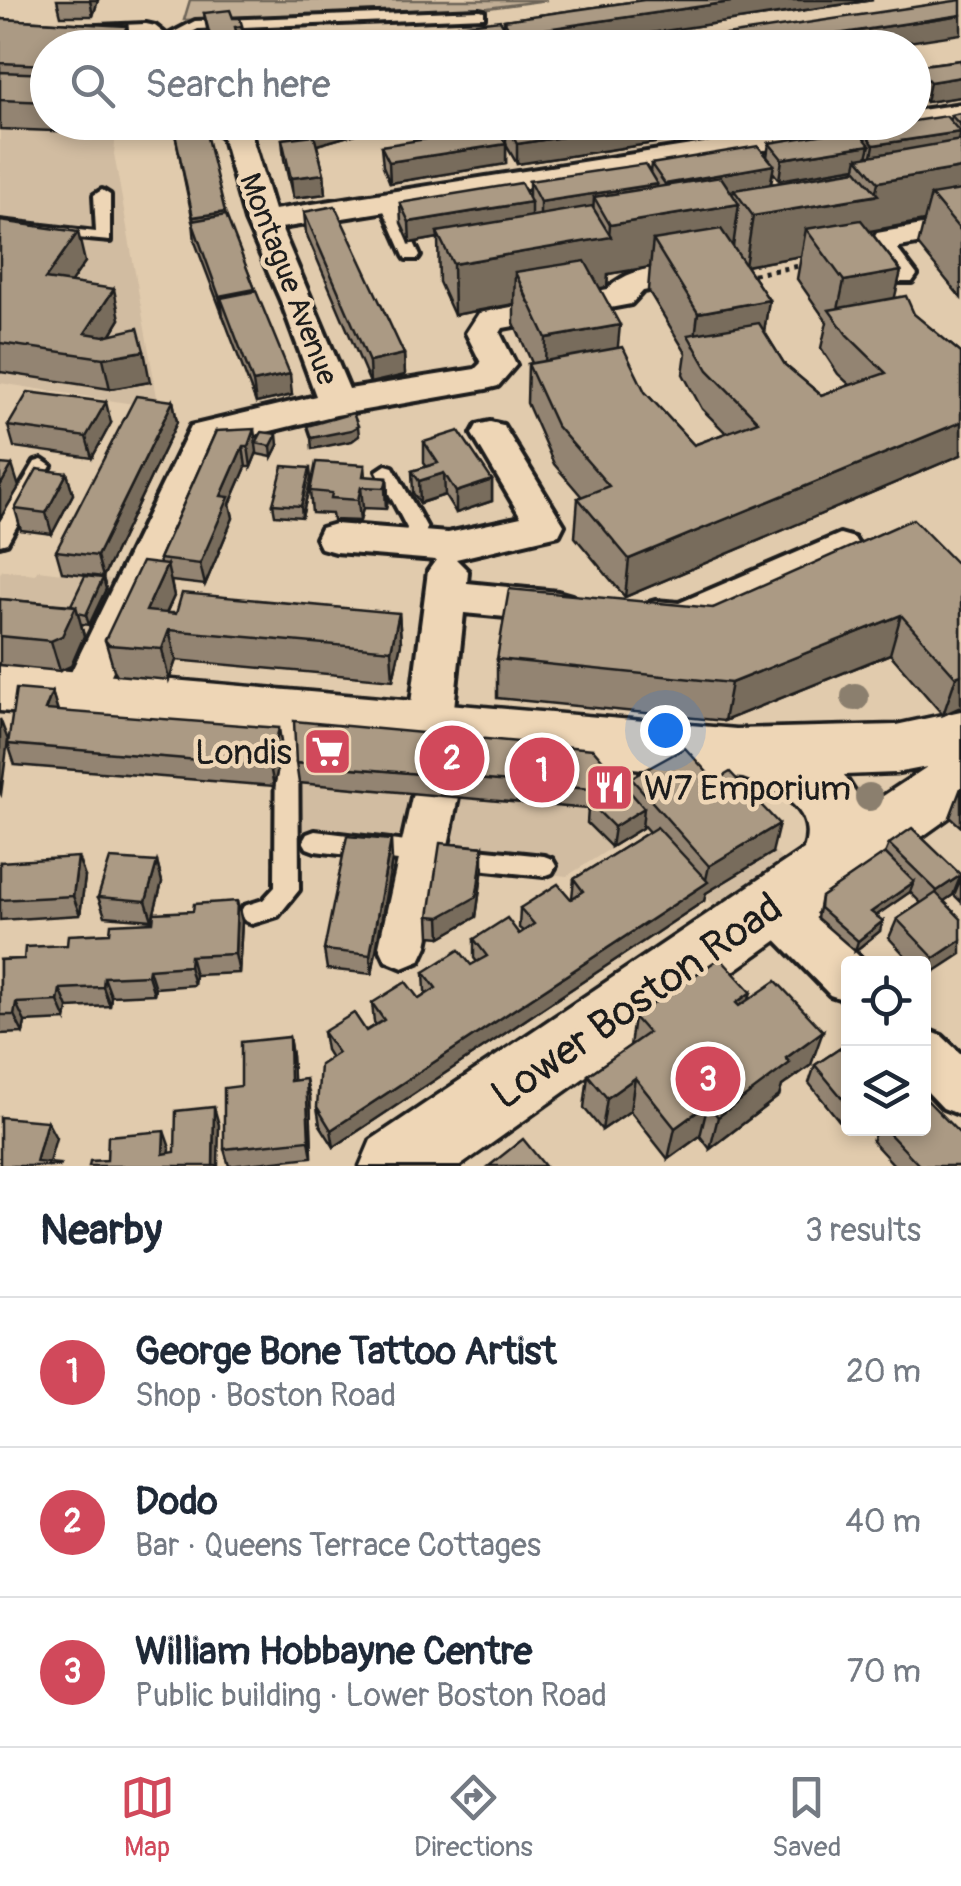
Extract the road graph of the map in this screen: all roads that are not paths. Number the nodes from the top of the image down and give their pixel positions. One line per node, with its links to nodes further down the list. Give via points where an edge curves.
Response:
1 (479, 14): 2 (lane)
2 (188, 30)
3 (30, 37): 4 (street)
4 (0, 38)
5 (961, 113): 6 (street)
6 (931, 117)
7 (250, 140): 11 (street, Montague Avenue)
8 (785, 140): 10 (street)
9 (102, 194): 12 (lane, via 104,238)
10 (389, 204): 11 (street); 14 (lane)
11 (262, 221): 17 (street, Montague Avenue)
12 (0, 226)
13 (961, 226): 15 (street, via 888,240 882,251)
14 (412, 256)
15 (900, 275)
16 (672, 276): 17 (street, via 632,283 613,313 492,320 482,332 499,365 486,378)
17 (336, 404): 27 (street, via 204,436)
18 (490, 434): 23 (street, via 545,525)
19 (42, 466): 21 (lane)
20 (386, 472): 23 (lane)
21 (0, 538)
22 (336, 538): 23 (street)
23 (430, 545): 25 (street)
24 (840, 548): 25 (street, via 683,619)
25 (448, 596): 30 (street)
26 (0, 688): 27 (main road)
27 (82, 695): 28 (main road)
28 (287, 715): 30 (main road); 37 (lane, via 287,890 270,909)
29 (961, 735): 31 (main road, via 896,749)
30 (437, 752): 31 (main road); 34 (street)
31 (736, 754): 36 (main road, via 784,766 826,794 842,833 840,846)
32 (961, 776): 36 (main road, Lower Boston Road)
33 (315, 841): 34 (lane)
34 (423, 854): 35 (lane); 38 (street)
35 (544, 866)
36 (800, 886): 39 (street); 42 (main road, Lower Boston Road)
37 (252, 913)
38 (404, 946)
39 (841, 965)
40 (931, 1061): 41 (street)
41 (961, 1090)
42 (396, 1166)

